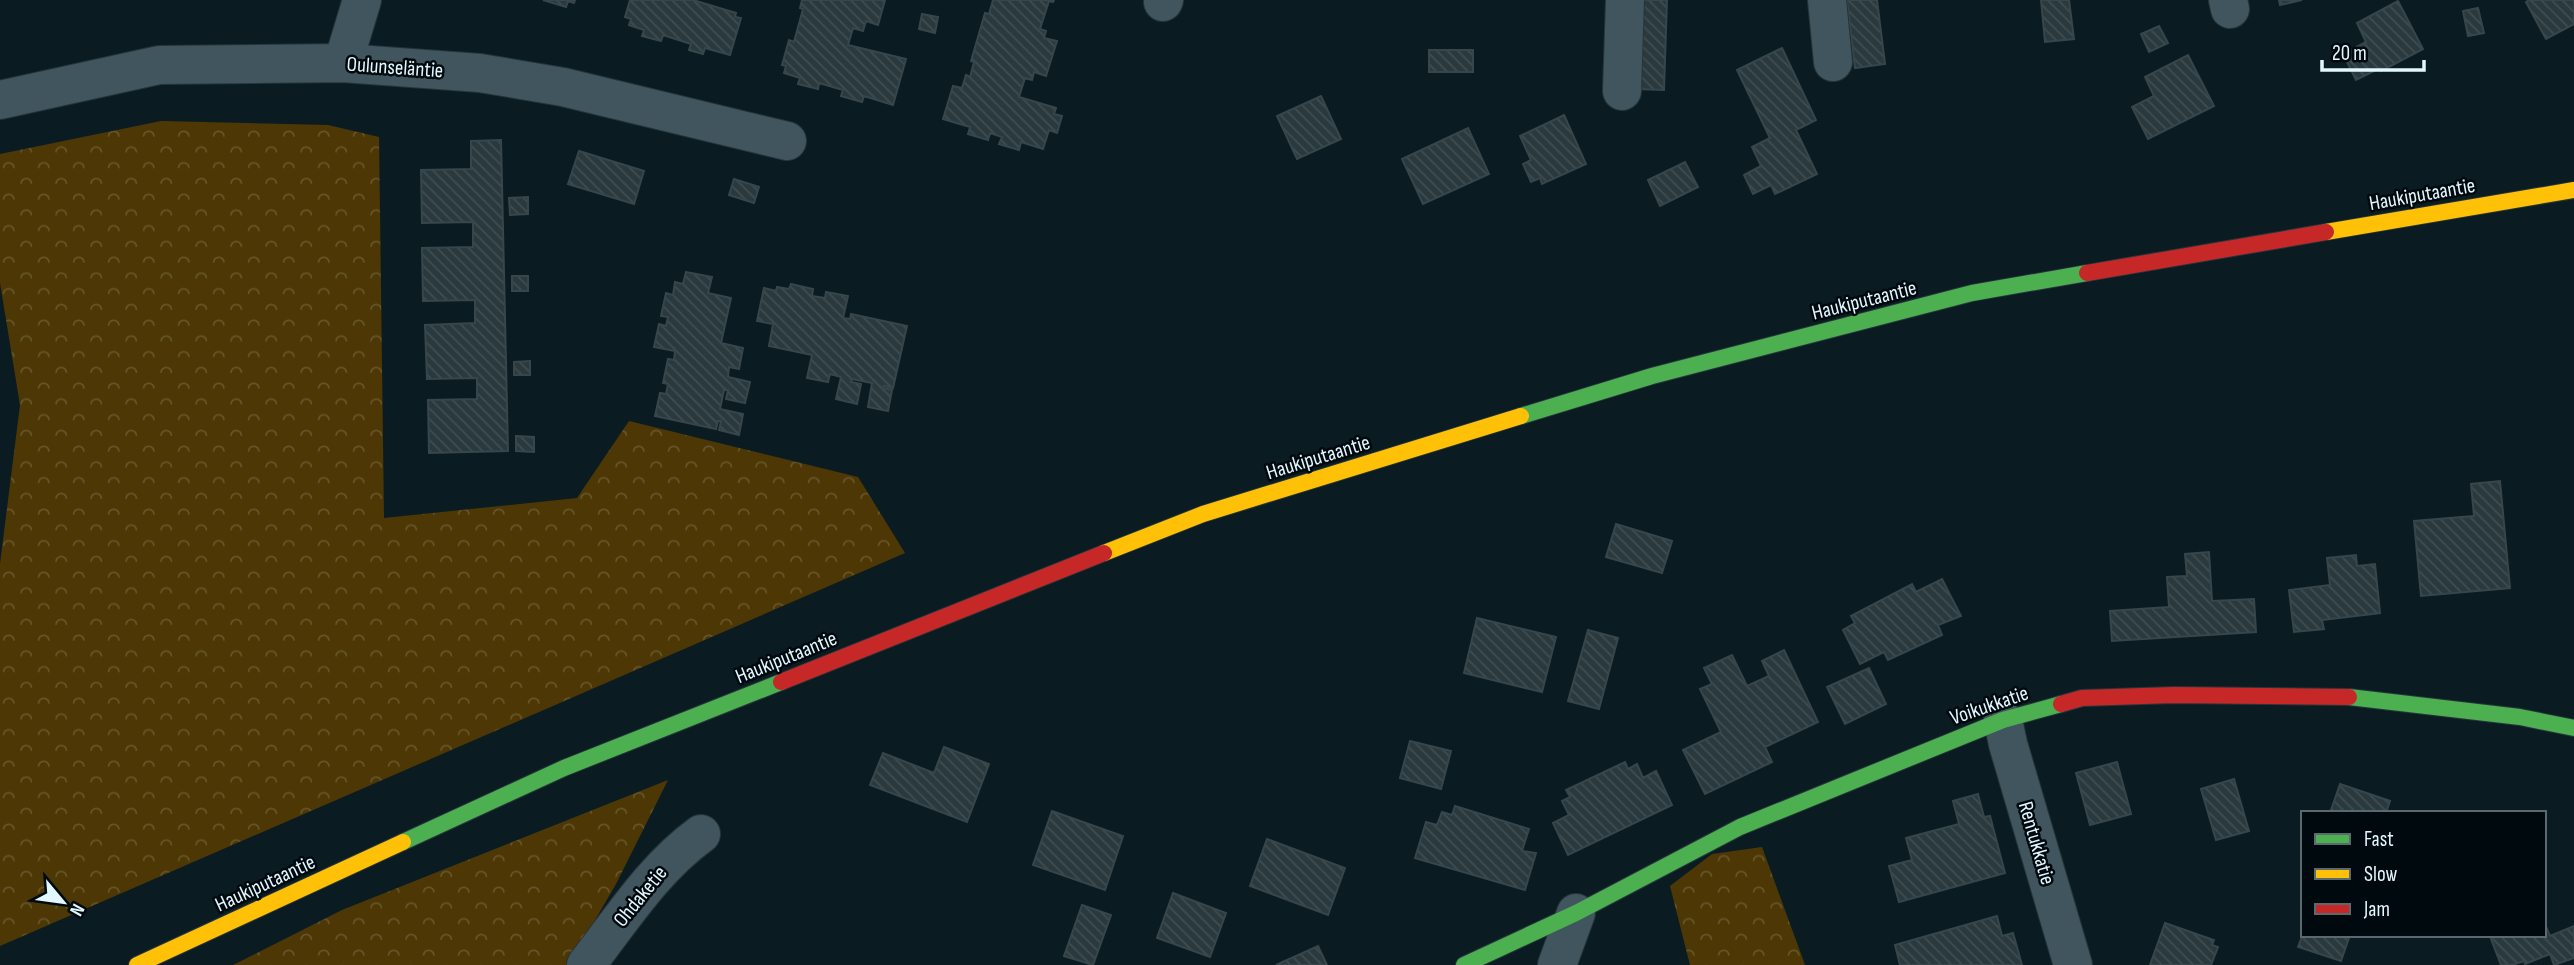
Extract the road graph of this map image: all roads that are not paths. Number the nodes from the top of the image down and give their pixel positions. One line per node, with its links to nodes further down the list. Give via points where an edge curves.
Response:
1 (362, 0): 5 (street)
2 (1625, 0): 6 (street)
3 (1826, 0): 4 (street)
4 (1833, 62)
5 (343, 63): 7 (street, Oulunseläntie, via 159,65); 8 (street, Oulunseläntie, via 480,72 563,87)
6 (1622, 91)
7 (0, 100)
8 (787, 141)
9 (2574, 190): 14 (main road, Haukiputaantie, via 1972,293 1652,376 1203,514 564,768)
10 (2003, 720): 11 (main road, Voikukkatie, via 2082,698 2187,695 2351,698 2520,717); 13 (main road, Voikukkatie, via 1740,827); 18 (street, Rentukkatie)
11 (2574, 729)
12 (701, 834): 15 (street, Ohdaketie, via 646,886)
13 (1576, 913): 16 (main road, Voikukkatie); 17 (street)
14 (137, 965)
15 (586, 965)
16 (1464, 965)
17 (1557, 965)
18 (2073, 965)

